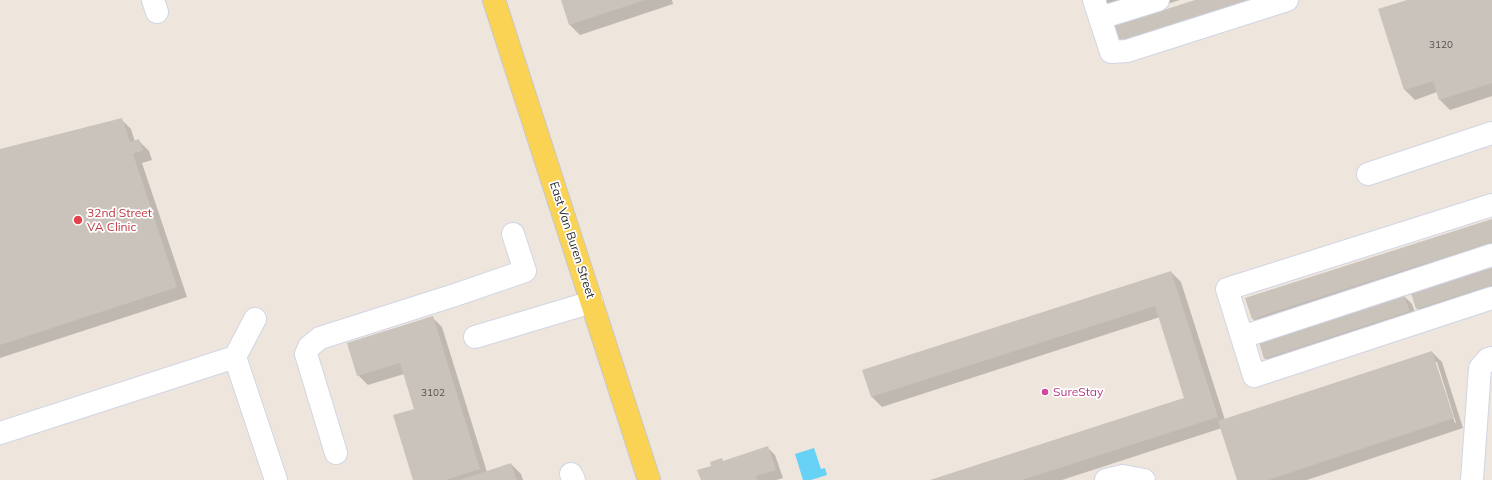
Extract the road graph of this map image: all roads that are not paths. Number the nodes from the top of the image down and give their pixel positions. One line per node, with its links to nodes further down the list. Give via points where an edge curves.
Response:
1 (494, 0): 11 (main road, East Van Buren Street)
2 (1158, 0): 4 (lane)
3 (1287, 0): 4 (lane, via 1127,51 1111,52)
4 (1097, 9)
5 (1492, 133): 6 (lane)
6 (1368, 174)
7 (1492, 205): 14 (lane, via 1226,289)
8 (513, 234): 18 (lane, via 525,271 320,338 309,347 306,354)
9 (1492, 255): 14 (lane)
10 (1492, 298): 14 (lane, via 1254,376)
11 (592, 302): 13 (lane); 20 (main road, East Van Buren Street)
12 (255, 319): 15 (lane)
13 (475, 337)
14 (1242, 337)
15 (235, 357): 17 (lane); 19 (lane)
16 (1492, 358): 23 (lane, via 1480,368)
17 (0, 433)
18 (336, 453)
19 (276, 480)
20 (649, 480)
21 (1106, 480): 22 (lane, via 1123,476)
22 (1144, 480)
23 (1472, 480)

